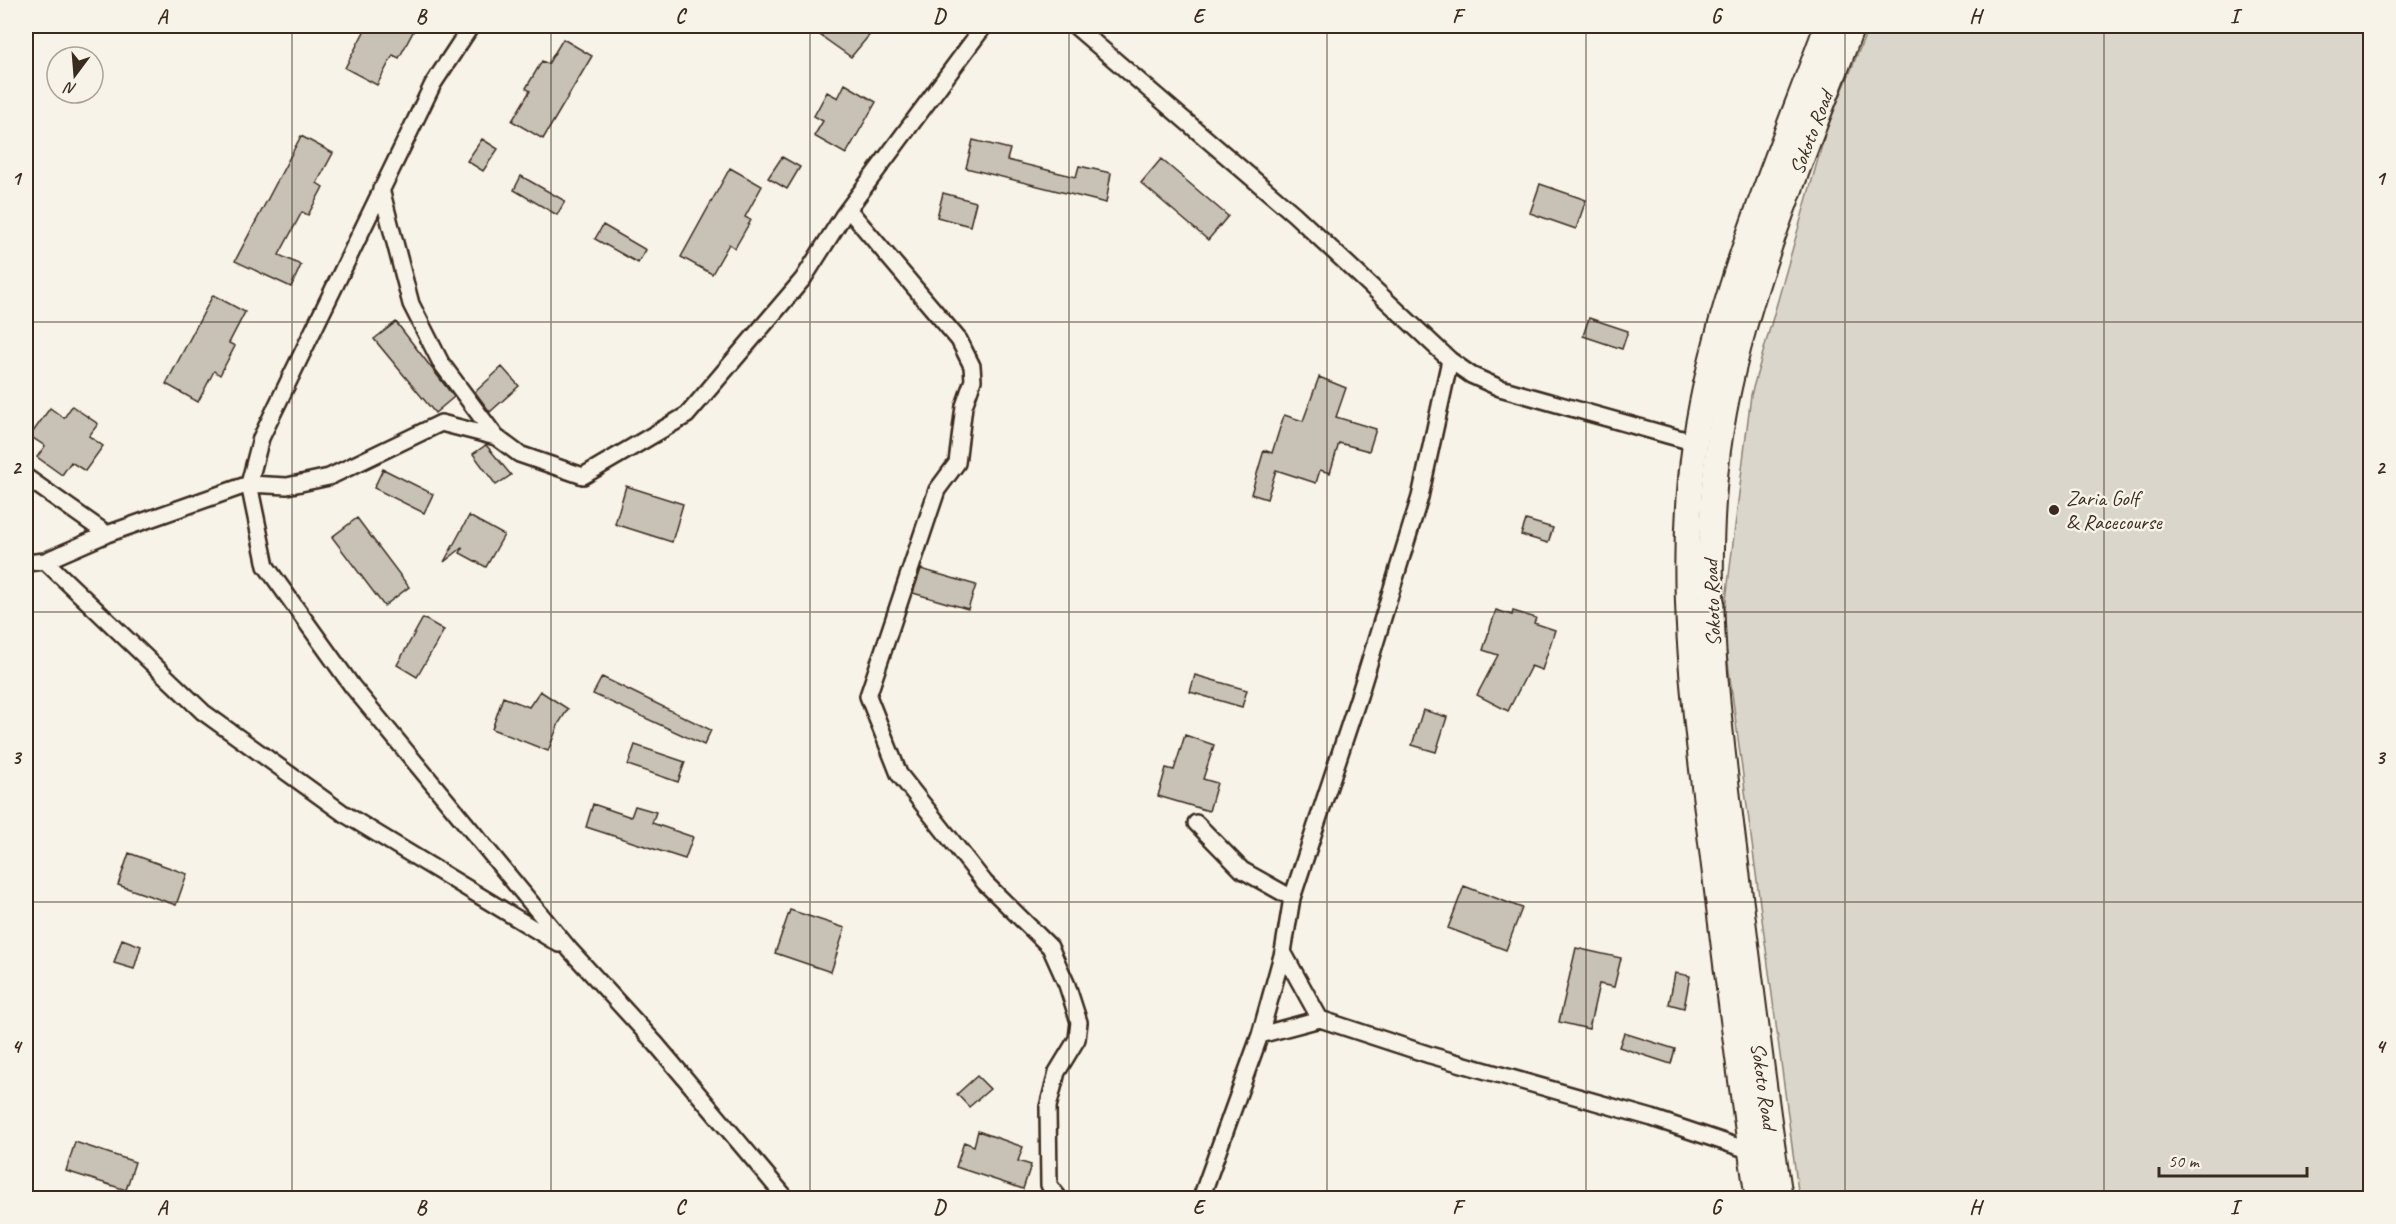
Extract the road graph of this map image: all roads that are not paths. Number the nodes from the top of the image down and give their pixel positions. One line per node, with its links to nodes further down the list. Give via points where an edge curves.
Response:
1 (471, 26): 6 (street, via 433,84)
2 (984, 26): 7 (street)
3 (1075, 26): 8 (street, via 1294,214)
4 (1827, 26): 10 (main road, Sokoto Road, via 1726,310)
5 (1852, 26): 27 (main road, Sokoto Road, via 1748,316 1729,389 1713,497 1710,554 1716,708)
6 (381, 189): 9 (street, via 411,304 441,363); 12 (street, via 261,438)
7 (848, 209): 9 (street, via 803,279 687,415 583,477 519,454); 24 (street, via 959,340 972,366 973,380 964,406 957,463 937,490 868,696 899,774 985,883 1050,947 1067,985 1079,1022 1077,1040 1057,1072 1048,1107 1049,1185)
8 (1450, 360): 10 (street, via 1500,388); 17 (street, via 1420,496)
9 (496, 437): 12 (street, via 441,423 329,477 287,486)
10 (1696, 443): 22 (main road, Sokoto Road, via 1687,552 1694,706)
11 (26, 477): 13 (street)
12 (249, 484): 13 (street); 18 (street, via 266,566 352,686)
13 (106, 534): 14 (street)
14 (45, 561): 15 (street); 18 (street, via 202,712 343,813)
15 (26, 562)
16 (1196, 823): 17 (street, via 1242,870)
17 (1292, 898): 19 (street)
18 (570, 950): 23 (street, via 656,1044)
19 (1283, 952): 20 (street); 21 (street)
20 (1320, 1019): 21 (street); 22 (street)
21 (1260, 1035): 25 (street)
22 (1751, 1150): 26 (main road, Sokoto Road)
23 (786, 1198)
24 (1059, 1198)
25 (1201, 1198)
26 (1758, 1198)
27 (1780, 1198)

